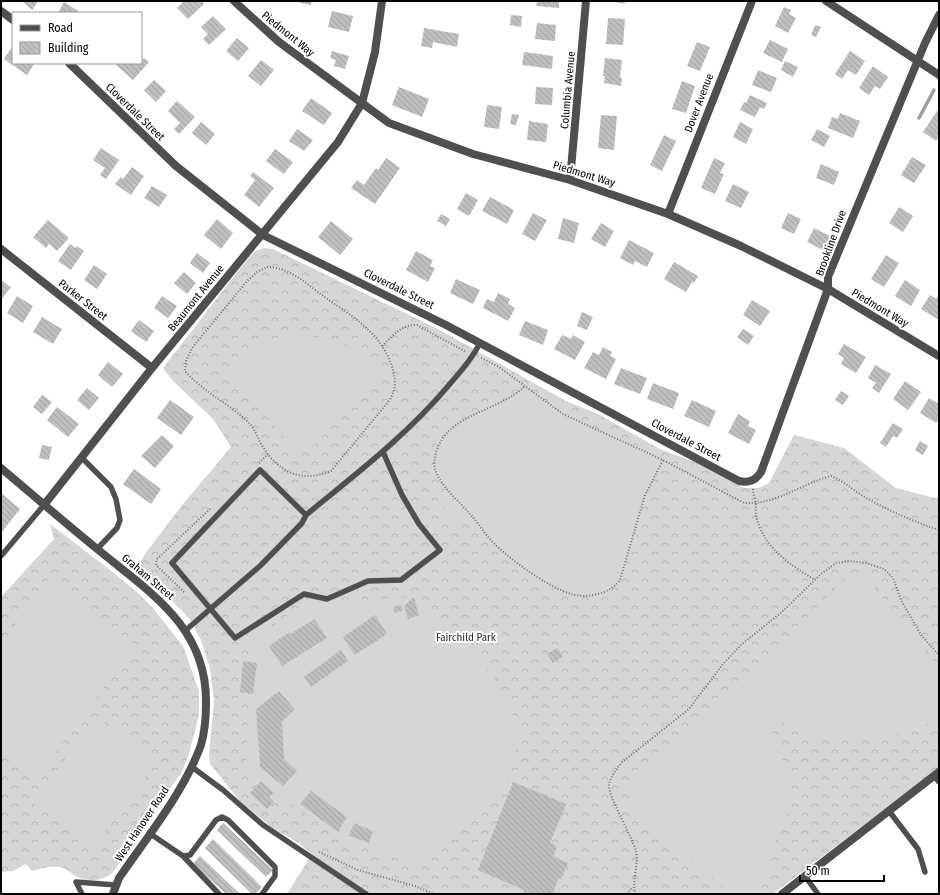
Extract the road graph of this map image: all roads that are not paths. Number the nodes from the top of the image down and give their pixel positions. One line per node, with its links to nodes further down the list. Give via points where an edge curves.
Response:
1 (234, 1): 12 (street, Piedmont Way, via 279,42)
2 (382, 1): 12 (street, Beaumont Avenue, via 375,52)
3 (586, 1): 13 (street, Columbia Avenue)
4 (752, 1): 14 (street, Dover Avenue)
5 (826, 1): 9 (street)
6 (1, 11): 8 (street)
7 (939, 16): 9 (street, Brookline Drive)
8 (12, 19)
9 (917, 61): 11 (street); 17 (street, Brookline Drive, via 828,277)
10 (69, 64): 15 (street, Cloverdale Street, via 176,166)
11 (939, 75)
12 (362, 103): 13 (street, Piedmont Way, via 401,129 473,154); 15 (street, Beaumont Avenue, via 338,142)
13 (570, 180): 14 (street, Piedmont Way)
14 (668, 214): 17 (street, Piedmont Way, via 741,246)
15 (263, 234): 18 (street, Cloverdale Street); 20 (street, Beaumont Avenue)
16 (1, 249): 20 (street, Parker Street)
17 (828, 290): 19 (street, Piedmont Way); 24 (street, Brookline Drive, via 761,472)
18 (480, 344): 21 (lane, via 474,355 436,400); 24 (street, Cloverdale Street, via 739,481)
19 (939, 356)
20 (152, 368): 22 (street, Beaumont Avenue)
21 (383, 452): 26 (lane); 29 (lane, via 402,495 419,524 440,550 401,580 368,581 326,599 304,594 235,638)
22 (82, 458): 25 (street, Beaumont Avenue); 27 (lane, via 111,487 120,520 117,528)
23 (1, 468): 25 (street, Graham Street)
24 (754, 480)
25 (44, 505): 27 (street, Graham Street); 28 (lane)
26 (306, 516): 29 (lane, via 260,566); 29 (lane, via 260,470 172,563)
27 (97, 549): 30 (street, Graham Street, via 163,602)
28 (1, 556)
29 (211, 610): 30 (lane)
30 (186, 630): 31 (street, Graham Street, via 202,666 206,688 206,724)
31 (192, 767): 34 (street, West Hanover Road); 43 (lane, via 263,825)
32 (937, 777): 33 (street)
33 (889, 811): 36 (lane, via 918,849); 37 (street)
34 (149, 833): 35 (lane); 38 (street, West Hanover Road)
35 (183, 856): 41 (lane); 42 (lane, via 190,855 216,820 222,817 275,866 275,876)
36 (925, 872)
37 (805, 876): 44 (street); 45 (lane)
38 (116, 885): 39 (lane, via 76,882); 40 (street, West Hanover Road)
39 (82, 894)
40 (113, 894)
41 (218, 894)
42 (262, 894)
43 (366, 894)
44 (782, 894)
45 (818, 894)

